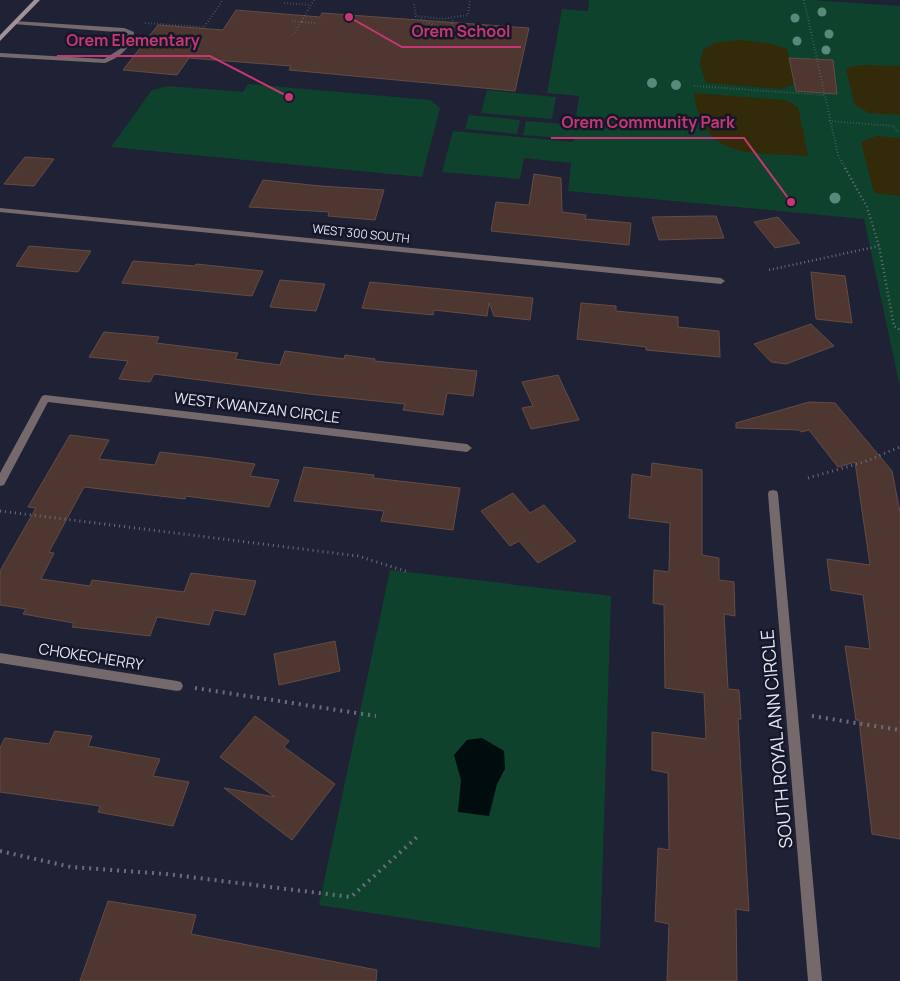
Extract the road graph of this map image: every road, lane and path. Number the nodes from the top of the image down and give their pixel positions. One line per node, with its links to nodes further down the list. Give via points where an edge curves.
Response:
1 (37, 0): 13 (main road)
2 (223, 0): 14 (path, via 204,27)
3 (314, 0): 8 (path)
4 (470, 0): 10 (path, via 468,15)
5 (804, 0): 22 (path)
6 (284, 3): 8 (path)
7 (414, 4): 9 (path)
8 (311, 5): 12 (path)
9 (416, 16): 10 (path); 16 (path)
10 (453, 20): 16 (path)
11 (292, 21): 12 (path)
12 (300, 22): 15 (path); 18 (path)
13 (16, 23): 19 (main road); 20 (street, via 124,30 131,32 131,37 115,57 105,62)
14 (144, 23)
15 (316, 23)
16 (448, 32): 17 (path)
17 (453, 34)
18 (293, 35)
19 (0, 39)
20 (0, 55)
21 (694, 86): 22 (path)
22 (824, 95): 23 (path)
23 (830, 121): 24 (path, via 894,126 896,131); 26 (path, via 838,155 867,207)
24 (900, 131)
25 (0, 210): 28 (street, WEST 300 SOUTH)
26 (879, 246): 27 (path); 29 (path, via 894,326)
27 (769, 270)
28 (721, 281)
29 (900, 330)
30 (900, 447): 32 (path, via 864,462)
31 (467, 448): 33 (street, WEST KWANZAN CIRCLE, via 45,398)
32 (808, 478)
33 (0, 482)
34 (773, 494): 39 (street, SOUTH ROYAL ANN CIRCLE)
35 (0, 511): 36 (path, via 358,556)
36 (408, 572)
37 (0, 658): 38 (street, CHOKECHERRY)
38 (177, 686): 40 (path)
39 (792, 713): 41 (path); 44 (street, SOUTH ROYAL ANN CIRCLE)
40 (376, 716)
41 (900, 730)
42 (418, 837): 43 (path, via 351,897 166,874 71,867)
43 (0, 851)
44 (815, 981)

